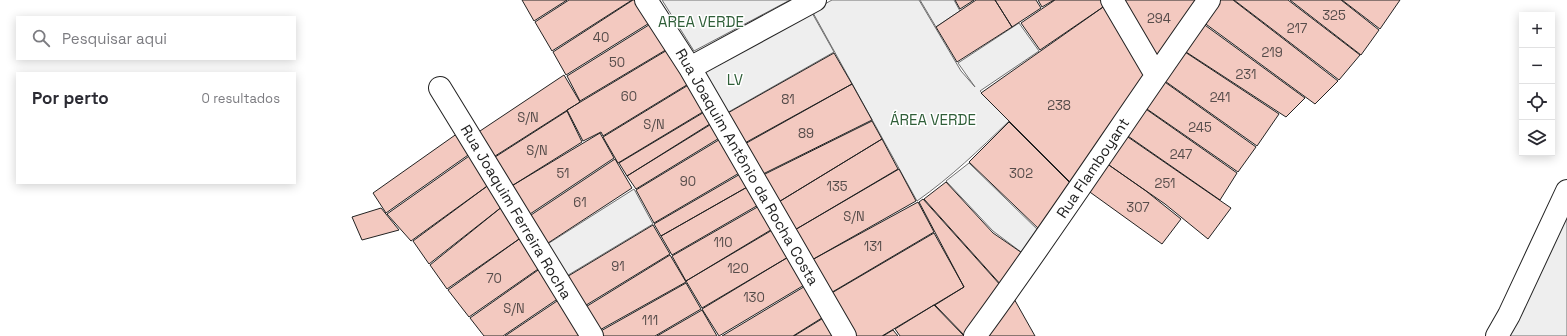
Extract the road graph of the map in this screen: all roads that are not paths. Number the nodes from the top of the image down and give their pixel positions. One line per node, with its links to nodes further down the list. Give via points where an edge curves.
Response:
1 (646, 0): 5 (street, Rua Joaquim Antônio da Rocha Costa)
2 (815, 0): 5 (street)
3 (1112, 0): 6 (street)
4 (1209, 0): 6 (street, Rua Flamboyant)
5 (690, 68): 10 (street, Rua Joaquim Antônio da Rocha Costa)
6 (1156, 75): 11 (street, Rua Flamboyant)
7 (440, 88): 9 (street, Rua Joaquim Ferreira Rocha)
8 (1567, 191): 12 (street)
9 (592, 336)
10 (845, 336)
11 (976, 336)
12 (1498, 336)

